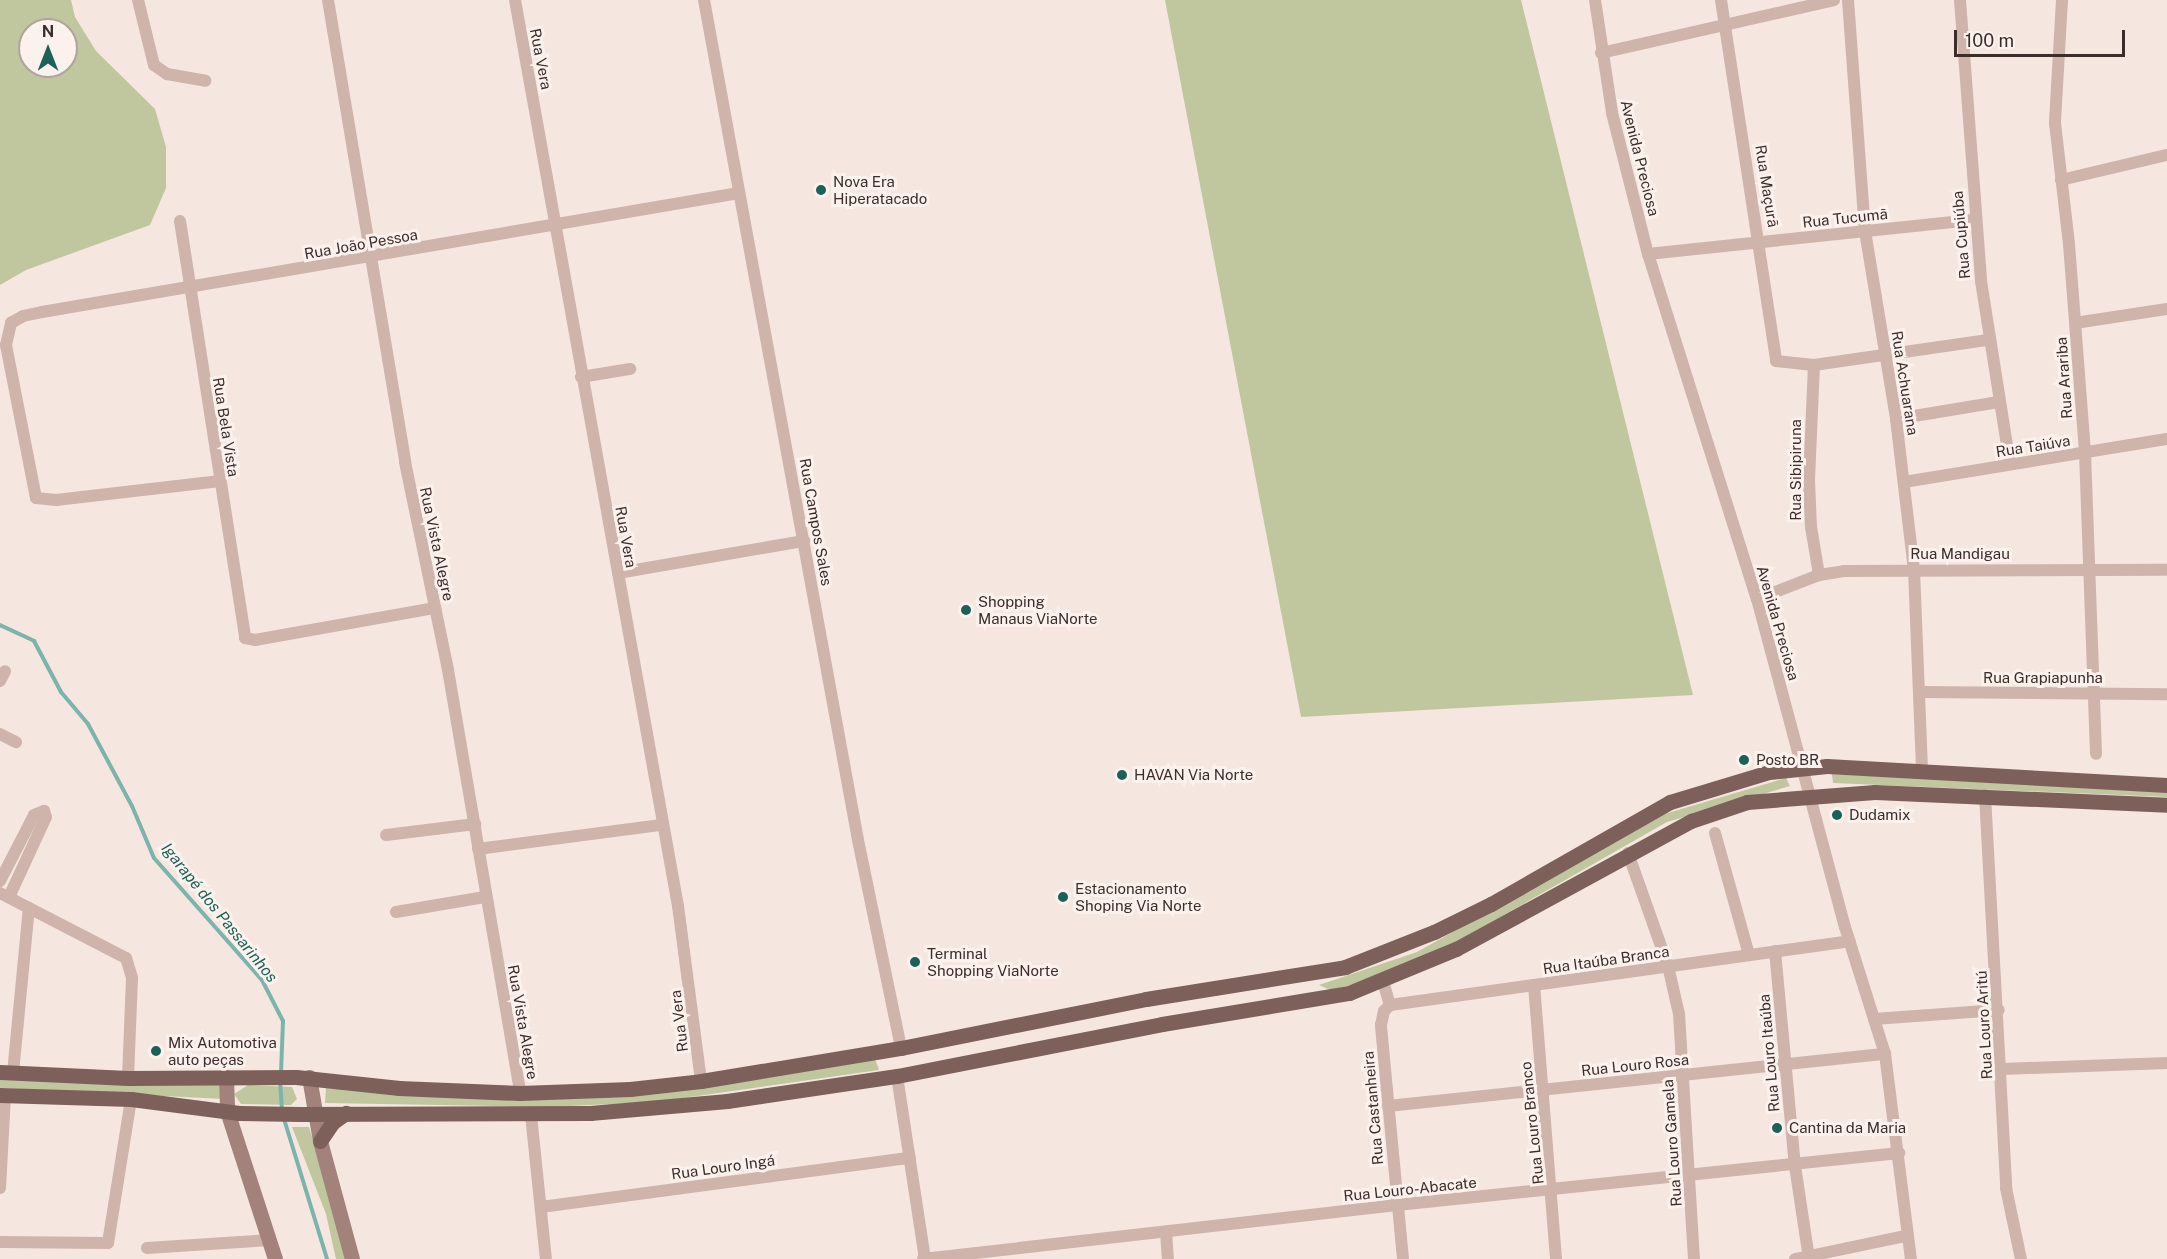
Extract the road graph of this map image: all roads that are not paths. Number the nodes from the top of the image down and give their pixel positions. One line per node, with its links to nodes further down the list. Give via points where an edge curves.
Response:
1 (138, 0): 13 (street, via 154,65 167,74)
2 (328, 0): 23 (street, Rua Vista Alegre)
3 (515, 0): 19 (street, Rua Vera)
4 (704, 0): 16 (street, Rua Campos Sales)
5 (1596, 0): 12 (street, Avenida Preciosa)
6 (1721, 0): 11 (street, Rua Maçurã)
7 (1834, 0): 11 (street)
8 (1848, 0): 20 (street, Rua Achuarana)
9 (1960, 0): 17 (street, Rua Cupiúba)
10 (2062, 0): 15 (street, Rua Arariba, via 2055,123)
11 (1724, 25): 12 (street); 21 (street, Rua Maçurã)
12 (1601, 53): 22 (street, Avenida Preciosa)
13 (205, 81)
14 (2167, 155): 15 (street)
15 (2061, 180): 26 (street, Rua Arariba)
16 (740, 193): 19 (street, Rua João Pessoa); 39 (street, Rua Campos Sales)
17 (1974, 220): 20 (street, Rua Tucumã); 27 (street, Rua Cupiúba)
18 (180, 221): 24 (street, Rua Bela Vista)
19 (557, 225): 23 (street, Rua João Pessoa); 31 (street, Rua Vera)
20 (1865, 231): 21 (street, Rua Tucumã); 28 (street, Rua Achuarana)
21 (1761, 242): 22 (street, Rua Tucumã); 29 (street, Rua Maçurã, via 1774,355 1782,363)
22 (1648, 254): 45 (street, Avenida Preciosa)
23 (370, 257): 24 (street, Rua João Pessoa); 46 (street, Rua Vista Alegre)
24 (190, 289): 37 (street, Rua Bela Vista); 37 (street, Rua João Pessoa, via 23,316 11,323 6,345 36,498 73,499)
25 (2167, 309): 26 (street)
26 (2075, 323): 35 (street, Rua Arariba)
27 (1988, 340): 28 (street); 32 (street, Rua Cupiúba)
28 (1885, 355): 29 (street); 33 (street, Rua Achuarana)
29 (1814, 365): 44 (street, Rua Sibipiruna, via 1809,480)
30 (630, 369): 31 (street)
31 (580, 377): 43 (street, Rua Vera)
32 (1999, 402): 33 (street); 36 (street, Rua Cupiúba)
33 (1896, 419): 38 (street, Rua Achuarana)
34 (2167, 439): 35 (street, Rua Taiúva)
35 (2085, 453): 36 (street, Rua Taiúva); 40 (street, Rua Arariba)
36 (2010, 464): 38 (street, Rua Taiúva)
37 (220, 480): 46 (street, Rua Bela Vista, via 245,638 255,640)
38 (1904, 482): 41 (street, Rua Achuarana)
39 (804, 541): 43 (street); 79 (street, Rua Campos Sales, via 858,840)
40 (2090, 568): 41 (street, Rua Mandigau); 42 (street, Rua Mandigau); 48 (street, Rua Arariba)
41 (1914, 570): 44 (street, Rua Mandigau); 47 (street, Rua Achuarana)
42 (2167, 570)
43 (618, 573): 60 (street, Rua Vera)
44 (1819, 575): 45 (street, Rua Mandigau)
45 (1757, 598): 53 (street, Avenida Preciosa)
46 (435, 608): 59 (street, Rua Vista Alegre)
47 (1920, 693): 48 (street, Rua Grapiapunha); 54 (street, Rua Achuarana)
48 (2097, 693): 49 (street, Rua Grapiapunha); 52 (street, Rua Arariba)
49 (2167, 694)
50 (0, 734): 51 (street)
51 (16, 742)
52 (2096, 754)
53 (1803, 767): 54 (main road); 56 (street, Avenida Preciosa); 79 (main road, via 1735,779 1670,802 1491,904 1353,965 1146,999)
54 (1922, 772): 55 (main road)
55 (2167, 785)
56 (1810, 794): 57 (main road); 64 (main road, via 1747,802 1710,813); 70 (street, Avenida Preciosa)
57 (1985, 795): 58 (main road); 77 (street, Rua Louro Aritú)
58 (2167, 806)
59 (475, 824): 62 (street); 63 (street, Rua Vista Alegre)
60 (661, 825): 63 (street); 90 (street, Rua Vera, via 678,906)
61 (1715, 833): 72 (street)
62 (386, 835)
63 (478, 849): 67 (street, Rua Vista Alegre)
64 (1628, 853): 73 (street, Rua Louro Gamela); 74 (main road, via 1456,949)
65 (0, 881): 66 (street, via 34,815 44,811 46,817)
66 (4, 895): 68 (street)
67 (485, 897): 69 (street); 92 (street, Rua Vista Alegre)
68 (29, 908): 84 (street); 89 (street, via 126,958 132,978)
69 (396, 912)
70 (1850, 940): 71 (street, Rua Itaúba Branca); 78 (street, Avenida Preciosa)
71 (1775, 951): 72 (street, Rua Itaúba Branca); 82 (street, Rua Louro Itaúba)
72 (1749, 955): 73 (street, Rua Itaúba Branca)
73 (1668, 966): 75 (street, Rua Itaúba Branca); 85 (street, Rua Louro Gamela, via 1678,1014)
74 (1383, 981): 76 (street); 86 (main road, via 1336,996 1197,1017)
75 (1534, 985): 76 (street, Rua Itaúba Branca); 91 (street, Rua Louro Branco)
76 (1390, 1005): 95 (street, Rua Castanheira, via 1383,1011 1381,1025)
77 (1999, 1010): 78 (street); 83 (street, Rua Louro Aritú)
78 (1874, 1019): 80 (street, Avenida Preciosa)
79 (901, 1048): 90 (main road)
80 (1885, 1054): 82 (street, Rua Louro Rosa); 101 (street, Avenida Preciosa)
81 (2167, 1063): 83 (street)
82 (1785, 1065): 85 (street, Rua Louro Rosa); 103 (street, Rua Louro Itaúba)
83 (2002, 1069): 114 (street, Rua Louro Aritú, via 2006,1188)
84 (6, 1073): 89 (main road)
85 (1683, 1075): 91 (street, Rua Louro Rosa); 104 (street, Rua Louro Gamela)
86 (897, 1076): 99 (main road, via 648,1110); 102 (street)
87 (232, 1077): 88 (main road); 89 (main road); 96 (street)
88 (303, 1077): 92 (main road, via 410,1089); 97 (street)
89 (128, 1078)
90 (701, 1081): 92 (main road, via 630,1089)
91 (1543, 1090): 95 (street, Rua Louro Rosa); 106 (street, Rua Louro Branco)
92 (520, 1093)
93 (3, 1096): 94 (main road); 105 (street)
94 (131, 1099): 96 (main road); 112 (street, via 110,1241 97,1245)
95 (1388, 1106): 107 (street, Rua Castanheira)
96 (233, 1112): 97 (main road); 111 (street)
97 (307, 1113): 98 (main road); 100 (street)
98 (346, 1113): 99 (main road); 100 (main road, via 333,1122)
99 (531, 1115): 108 (street)
100 (320, 1141): 117 (street)
101 (1899, 1154): 103 (street, Rua Louro-Abacate); 110 (street, Avenida Preciosa)
102 (910, 1158): 108 (street, Rua Louro Ingá); 119 (street)
103 (1795, 1166): 104 (street, Rua Louro-Abacate); 115 (street, Rua Louro Itaúba)
104 (1690, 1175): 106 (street, Rua Louro-Abacate); 123 (street, Rua Louro Gamela)
105 (0, 1188)
106 (1553, 1191): 107 (street, Rua Louro-Abacate); 122 (street, Rua Louro Branco)
107 (1397, 1205): 109 (street, Rua Louro-Abacate); 121 (street, Rua Castanheira)
108 (541, 1207): 118 (street)
109 (1166, 1232): 119 (street, Rua Louro-Abacate); 120 (street)
110 (1905, 1236): 115 (street); 125 (street, Avenida Preciosa)
111 (270, 1240): 113 (street); 116 (street)
112 (0, 1242)
113 (147, 1248)
114 (2020, 1256)
115 (1809, 1258): 124 (street)
116 (275, 1259)
117 (352, 1259)
118 (546, 1259)
119 (925, 1259)
120 (1168, 1259)
121 (1403, 1259)
122 (1556, 1259)
123 (1694, 1259)
124 (1795, 1259)
125 (1911, 1259)

